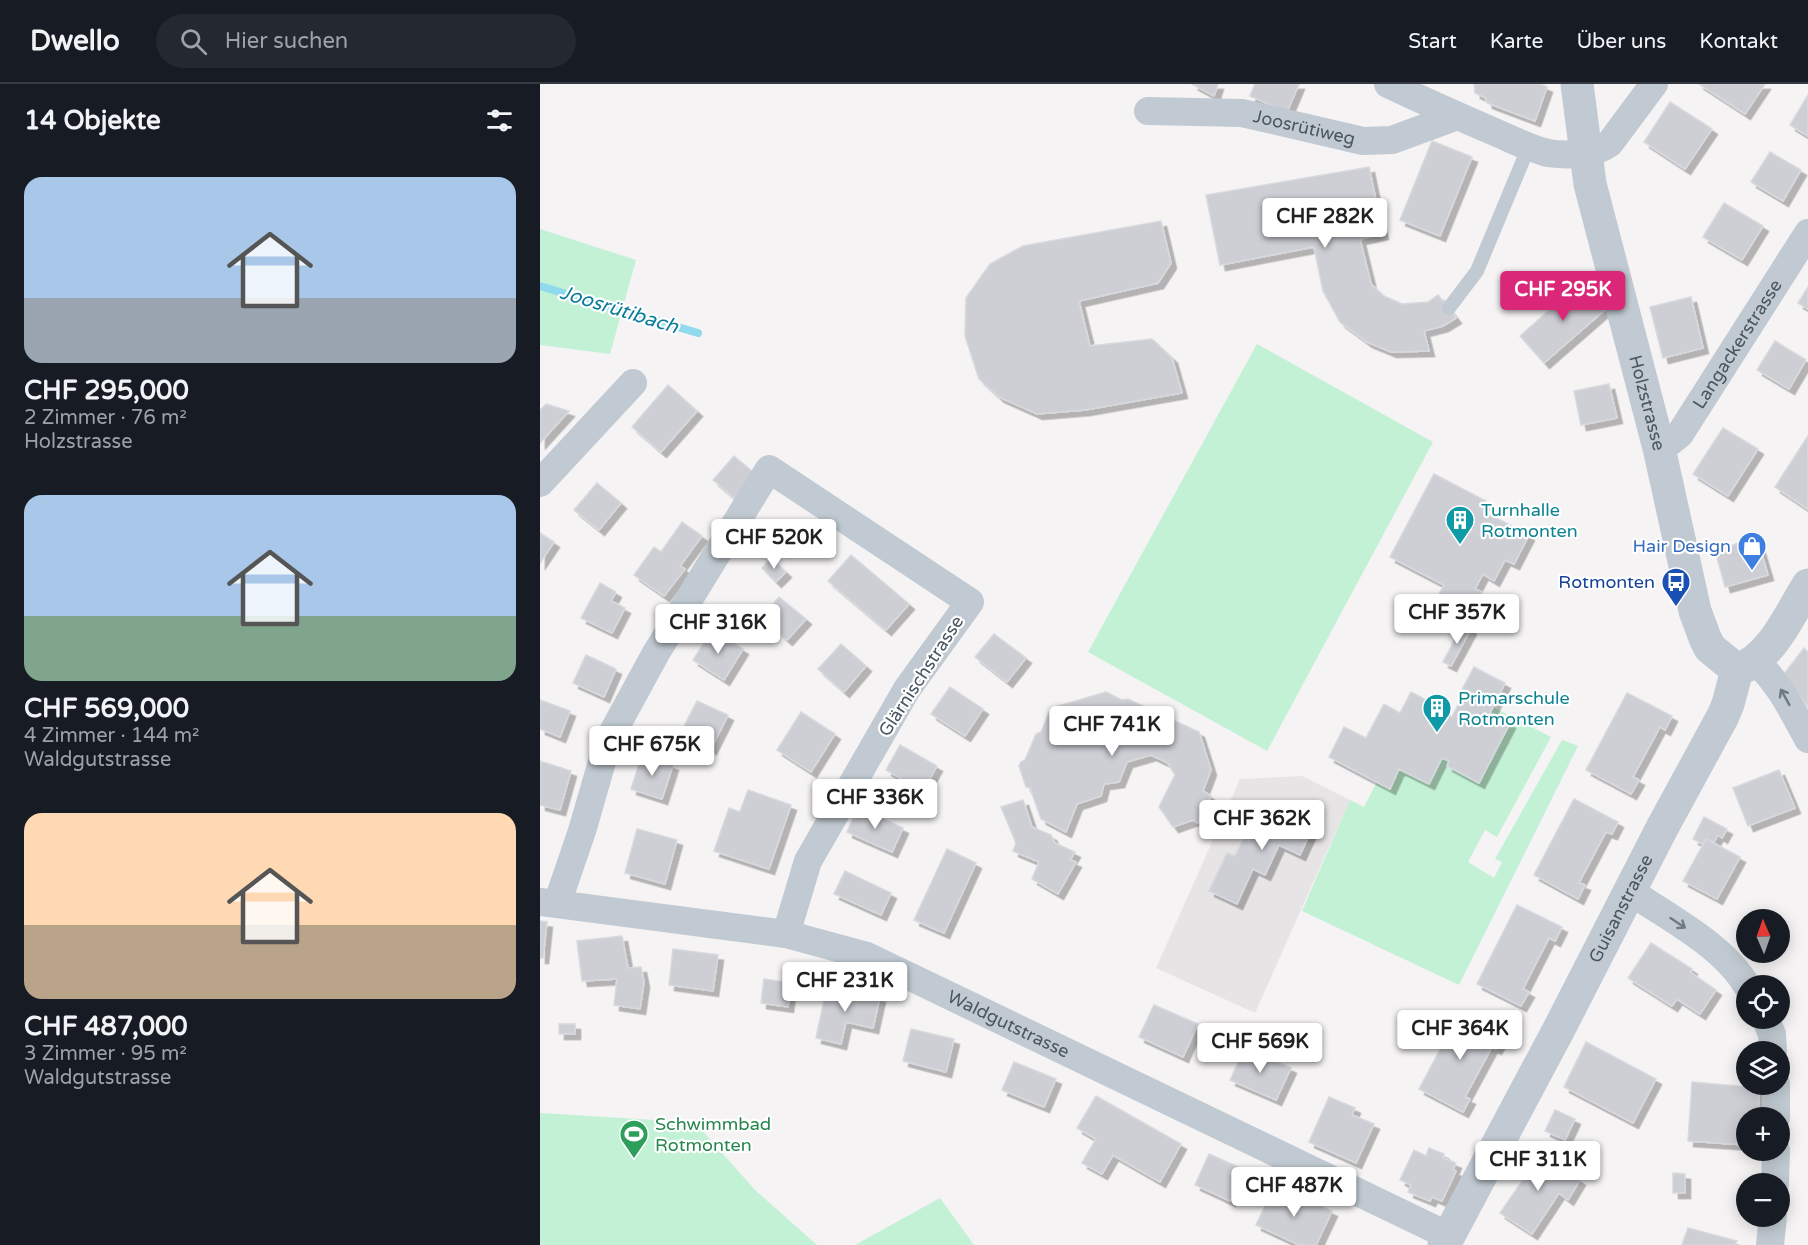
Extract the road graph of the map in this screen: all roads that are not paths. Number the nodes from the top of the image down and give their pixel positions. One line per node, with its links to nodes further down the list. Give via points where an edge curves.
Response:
1 (1388, 84): 5 (street)
2 (1577, 84): 7 (street, Holzstrasse)
3 (1654, 84): 7 (street, via 1610,143)
4 (1148, 111): 5 (street, Joosrütiweg, via 1242,112 1363,141 1392,140)
5 (1457, 116): 6 (street)
6 (1534, 148): 7 (street, via 1549,153); 9 (lane, via 1524,158 1477,271)
7 (1586, 154): 11 (street, Holzstrasse, via 1590,184)
8 (1808, 233): 11 (street, Langackerstrasse, via 1680,434)
9 (1449, 308)
10 (633, 383): 12 (street)
11 (1659, 447): 14 (street, Holzstrasse, via 1702,629 1710,648)
12 (540, 483)
13 (1802, 608): 14 (street, Guisanstrasse)
14 (1746, 665): 15 (street, one-way to 14, via 1771,676); 16 (street, Guisanstrasse, via 1723,717)
15 (1808, 739)
16 (1629, 891): 19 (street, one-way to 19, via 1717,950); 21 (street, Guisanstrasse)
17 (548, 903): 18 (street, Waldgutstrasse); 18 (street, Glärnischstrasse, via 582,831 608,741 656,653 769,469 970,602 907,689 808,861)
18 (786, 934): 21 (street, Waldgutstrasse, via 867,956)
19 (1740, 975)
20 (1772, 1227): 22 (street)
21 (1447, 1240)
22 (1770, 1245)

